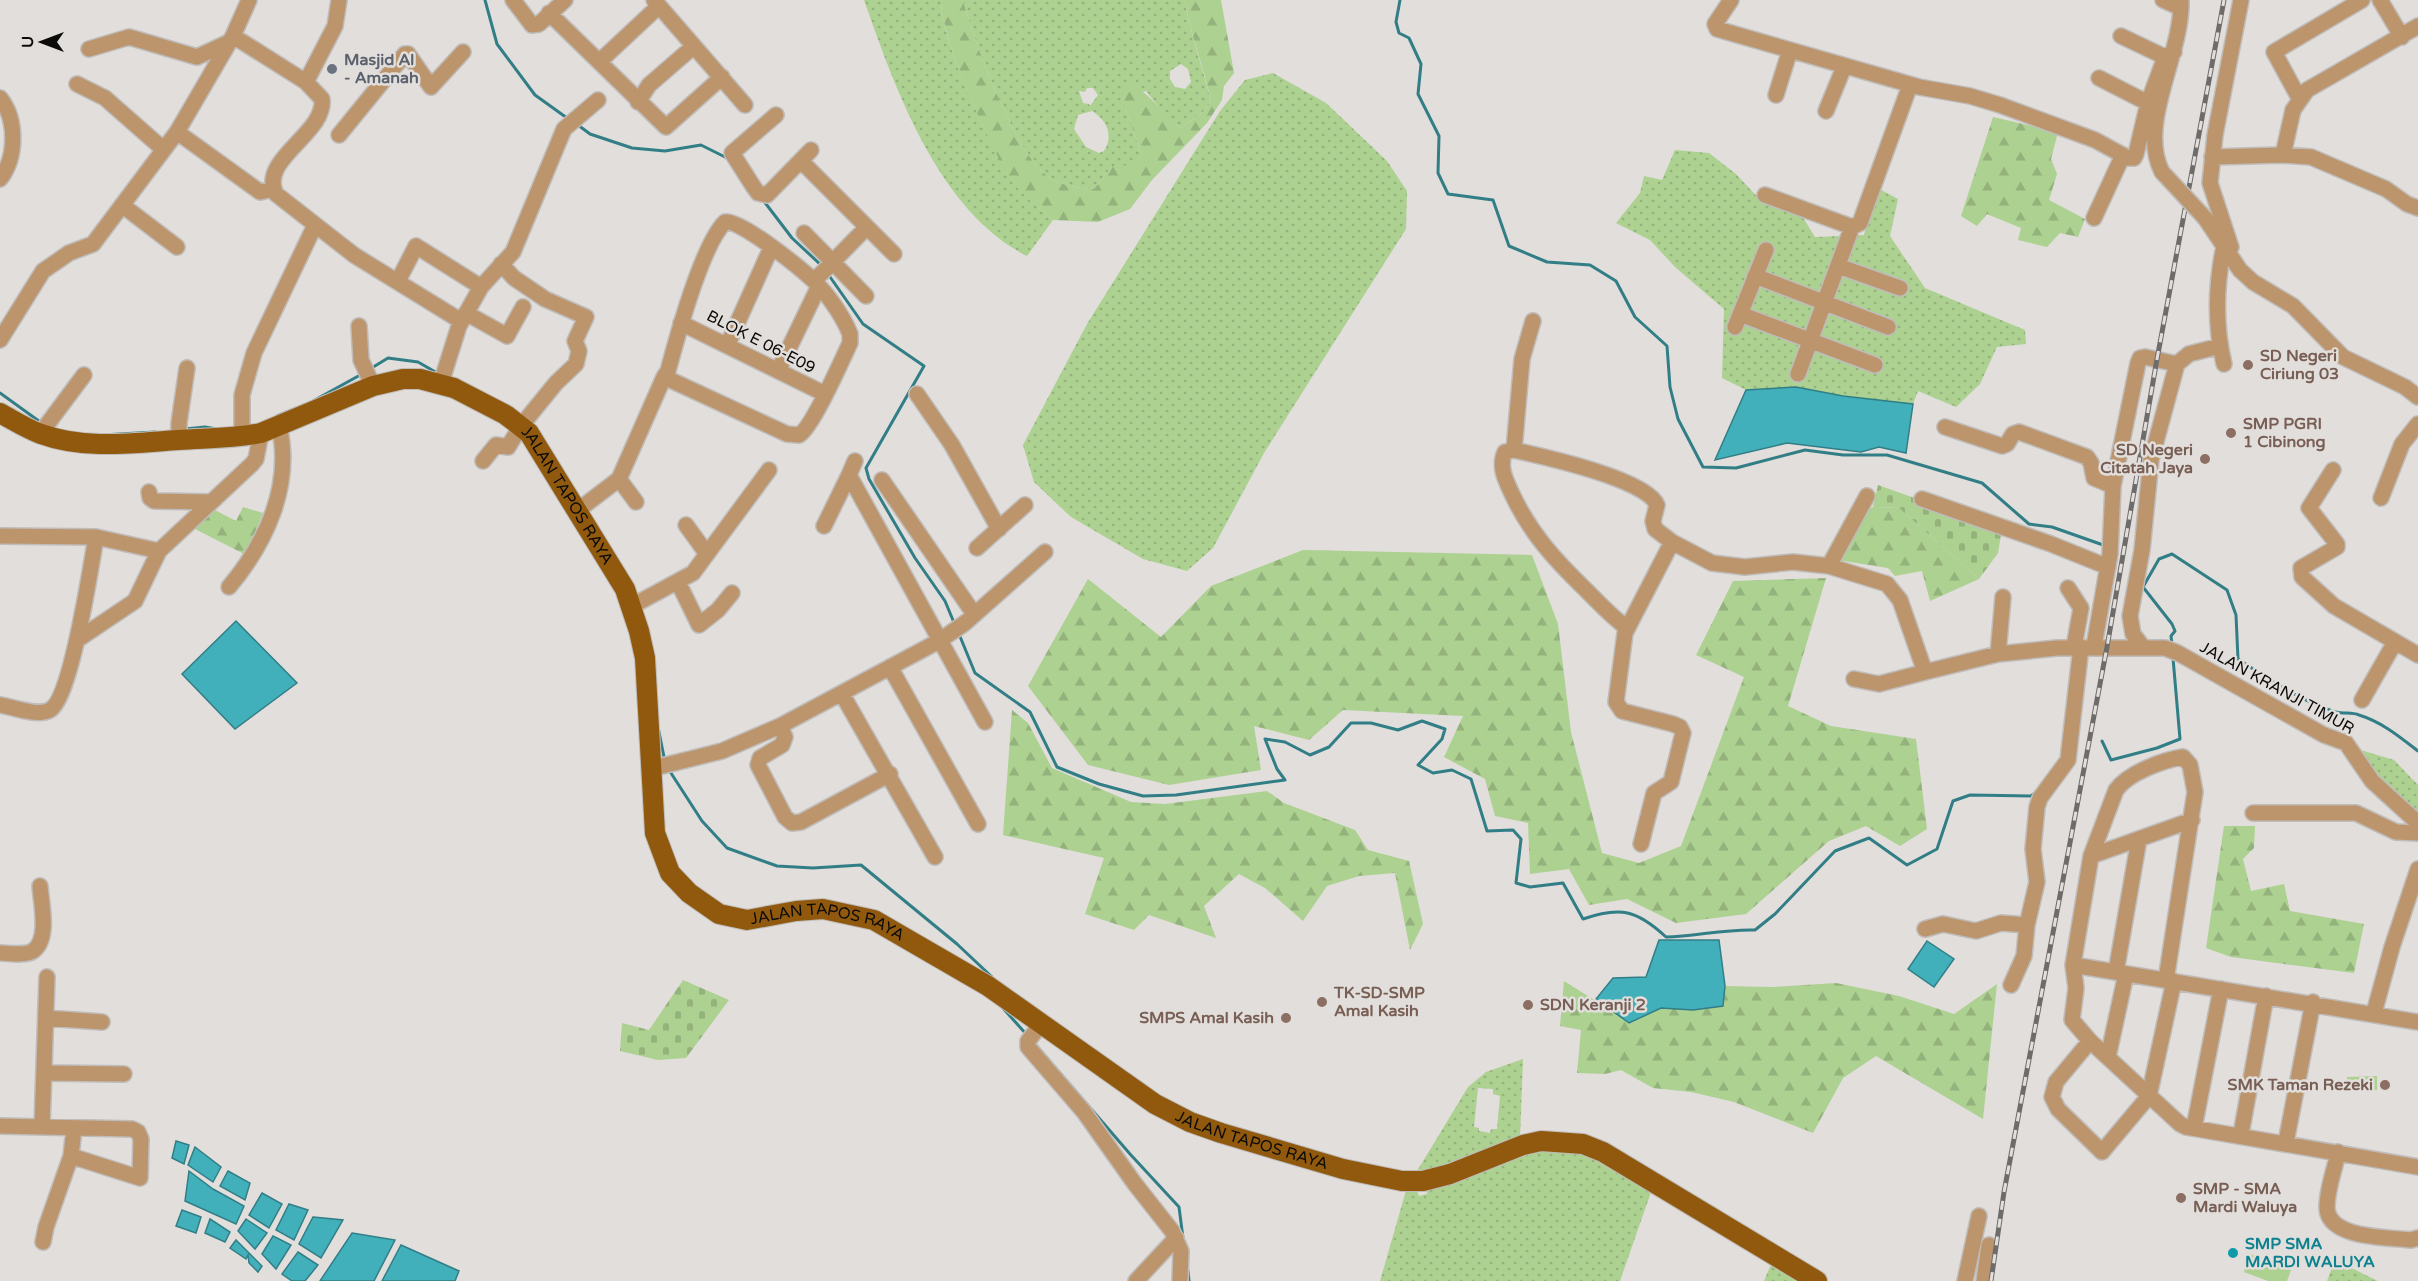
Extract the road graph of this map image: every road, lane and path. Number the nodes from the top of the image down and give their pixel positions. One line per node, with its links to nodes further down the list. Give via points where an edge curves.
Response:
1 (249, 0): 16 (street)
2 (339, 0): 26 (street, via 335,26)
3 (513, 0): 12 (street, via 532,25 539,24)
4 (566, 0): 12 (street)
5 (1731, 0): 19 (street, via 1715,28)
6 (2163, 0): 11 (street)
7 (2241, 0): 43 (street)
8 (2362, 0): 31 (street, via 2274,52)
9 (2380, 0): 15 (street)
10 (656, 3): 17 (street); 22 (street)
11 (2181, 4): 21 (street)
12 (549, 13): 22 (street)
13 (2418, 26): 15 (street)
14 (2121, 36): 21 (street)
15 (2402, 37): 31 (street)
16 (230, 40): 18 (street, via 197,57 129,37); 26 (street); 39 (street)
17 (694, 46): 24 (street); 33 (street, via 649,85)
18 (89, 49)
19 (1790, 50): 23 (street); 29 (street)
20 (463, 52): 38 (street, via 431,87 405,54 342,139)
21 (2169, 54): 34 (street); 54 (street, bridge, via 2154,137 2155,155 2162,172 2205,218)
22 (600, 60): 33 (street)
23 (1844, 67): 28 (street); 36 (street)
24 (722, 77): 33 (street, via 666,128); 35 (street)
25 (2099, 78): 34 (street)
26 (306, 82): 38 (street, via 322,99)
27 (77, 84): 40 (street, via 105,98)
28 (1910, 85): 41 (street, via 2000,105 2074,131); 52 (street, via 1860,223)
29 (1776, 95)
30 (0, 98): 44 (street, via 13,129 10,154)
31 (2299, 98): 42 (street)
32 (598, 100): 60 (street, via 564,129 518,240)
33 (638, 102)
34 (2148, 103): 41 (street, via 2136,154 2134,158)
35 (745, 105)
36 (1826, 111)
37 (776, 115): 51 (street, via 734,149 733,157 753,186 763,195 770,192 806,155 820,177)
38 (316, 119): 45 (street, via 276,169)
39 (177, 132): 40 (street); 45 (street, via 253,188 260,192)
40 (163, 149): 47 (street)
41 (2122, 155): 49 (street)
42 (2283, 155): 43 (street); 48 (street, via 2312,157 2330,164)
43 (2212, 158): 59 (street, via 2212,193 2226,227)
44 (1, 175)
45 (273, 189): 50 (street)
46 (1765, 195): 52 (street)
47 (122, 205): 55 (street); 75 (street, via 92,245 69,253 43,271)
48 (2418, 208)
49 (2094, 218)
50 (315, 225): 64 (street, via 354,255); 97 (street, via 254,353 242,394)
51 (867, 227): 58 (street); 62 (street)
52 (1852, 227): 61 (street)
53 (804, 233): 62 (street)
54 (2224, 246): 59 (street); 78 (street, via 2218,280)
55 (177, 247)
56 (771, 248): 62 (street); 72 (street, via 734,222 723,223); 77 (street)
57 (1766, 250): 63 (street)
58 (894, 254)
59 (2234, 262): 91 (street, via 2253,282 2293,306 2343,357)
60 (501, 264): 65 (street); 93 (street, via 545,299 585,317 575,341 579,351 576,364)
61 (1838, 266): 66 (street); 68 (street)
62 (822, 275): 67 (street); 83 (street); 89 (street, via 851,338)
63 (1755, 276): 68 (street); 76 (street, via 1737,320)
64 (398, 281): 65 (street, via 416,246); 70 (street)
65 (481, 287): 70 (street)
66 (1900, 288)
67 (866, 296)
68 (1824, 304): 74 (street); 76 (street)
69 (523, 306): 70 (street, via 507,336)
70 (464, 317): 87 (street)
71 (1533, 321): 99 (street, via 1522,359)
72 (681, 323): 77 (street, BLOK E 06-E09); 88 (street)
73 (359, 326): 86 (street)
74 (1888, 327)
75 (0, 340)
76 (1810, 341): 81 (street); 84 (street)
77 (728, 346): 83 (street, BLOK E 06-E09)
78 (2220, 346): 79 (street, via 2189,354); 80 (street)
79 (2177, 364): 107 (street, via 2145,357 2139,360); 139 (street, via 2151,460 2142,550 2130,616 2133,634)
80 (2224, 364)
81 (1875, 365)
82 (187, 368): 98 (street)
83 (778, 371): 89 (street, BLOK E 06-E09)
84 (1798, 374)
85 (84, 375): 96 (street)
86 (368, 375): 87 (main road, JALAN TAPOS RAYA, via 404,379); 97 (main road, JALAN TAPOS RAYA)
87 (444, 376): 93 (main road, JALAN TAPOS RAYA, via 486,404)
88 (664, 377): 89 (street, via 795,436 805,430); 105 (street)
89 (825, 394)
90 (917, 394): 118 (street, via 952,445)
91 (2418, 397)
92 (0, 413): 96 (main road, JALAN TAPOS RAYA)
93 (525, 421): 101 (street, via 507,448 496,445); 115 (main road, JALAN TAPOS RAYA)
94 (2418, 424): 110 (street, via 2402,444)
95 (1945, 427): 107 (street, via 2002,446 2019,432 2087,457 2094,478)
96 (44, 428): 98 (main road, JALAN TAPOS RAYA, via 62,440 101,445)
97 (261, 432): 98 (main road, JALAN TAPOS RAYA); 112 (street, via 256,459); 129 (street, via 285,458 278,494 256,550)
98 (179, 433)
99 (1514, 450): 121 (street, via 1603,473 1649,494 1657,505 1655,529); 135 (street, via 1505,452 1502,458 1503,474 1530,529 1559,566)
100 (855, 460): 104 (street)
101 (483, 461)
102 (770, 470): 125 (street)
103 (2332, 470): 138 (street, via 2308,508 2337,547 2301,568 2301,577 2334,606)
104 (849, 475): 117 (street); 136 (street)
105 (619, 479): 113 (street); 115 (street)
106 (882, 480): 134 (street)
107 (2113, 486): 126 (street)
108 (149, 492): 112 (street, via 154,501)
109 (1867, 496): 127 (street)
110 (2381, 498)
111 (1922, 499): 126 (street)
112 (211, 502): 123 (street)
113 (636, 502)
114 (1025, 505): 118 (street)
115 (581, 508): 133 (main road, JALAN TAPOS RAYA, via 612,566)
116 (686, 525): 125 (street)
117 (824, 526)
118 (999, 528): 122 (street)
119 (0, 536): 120 (street)
120 (96, 537): 123 (street); 137 (street)
121 (1672, 542): 127 (street, via 1712,563 1732,567 1793,562); 135 (street)
122 (977, 548)
123 (159, 551): 137 (street, via 135,601)
124 (1045, 552): 134 (street)
125 (707, 554): 128 (street, via 693,573)
126 (2109, 561): 140 (street)
127 (1829, 566): 144 (street, via 1892,587)
128 (678, 582): 131 (street, via 699,625); 133 (street)
129 (229, 587)
130 (2068, 588): 140 (street, via 2081,608)
131 (732, 593)
132 (2002, 597): 141 (street)
133 (638, 603): 151 (main road, JALAN TAPOS RAYA)
134 (969, 618): 136 (street)
135 (1628, 628): 160 (street, via 1619,665 1617,707 1673,724 1683,733 1671,782 1654,793)
136 (943, 638): 143 (street); 149 (street)
137 (77, 640): 148 (street, via 57,704 48,711 36,712)
138 (2395, 642): 142 (street); 147 (street)
139 (2143, 646): 140 (street, JALAN KRANJI TIMUR); 156 (street, JALAN KRANJI TIMUR, via 2172,650 2346,744 2372,781)
140 (2083, 647): 141 (street, JALAN KRANJI TIMUR); 166 (street, via 2070,720 2069,756 2037,807 2033,849 2037,882)
141 (1998, 654): 144 (street, JALAN KRANJI TIMUR)
142 (2418, 655)
143 (890, 668): 146 (street); 157 (street)
144 (1925, 672): 145 (street, JALAN KRANJI TIMUR, via 1874,684)
145 (1854, 679)
146 (842, 694): 150 (street); 152 (street)
147 (2362, 700)
148 (0, 705)
149 (985, 722)
150 (780, 726): 151 (street, via 722,751); 152 (street, via 785,737 782,745 760,758 759,765 785,817 792,823 801,822)
151 (656, 769): 181 (main road, JALAN TAPOS RAYA, via 652,816 664,861 689,892 719,914 747,920 823,909 874,920 994,990)
152 (890, 774): 163 (street)
153 (2253, 813): 158 (street, via 2356,813 2396,832)
154 (2192, 820): 155 (street, via 2195,792 2190,765 2183,756 2120,784); 159 (street); 172 (street)
155 (2103, 822): 161 (street); 162 (street)
156 (2418, 823)
157 (978, 824)
158 (2418, 832)
159 (2139, 839): 161 (street); 170 (street)
160 (1641, 844)
161 (2114, 848): 162 (street)
162 (2091, 856): 169 (street)
163 (934, 857)
164 (2418, 871): 177 (street)
165 (40, 886): 168 (street, via 40,942 26,953)
166 (2027, 925): 167 (street, via 2001,923 1976,931 1942,924); 173 (street, via 2024,956)
167 (1925, 929)
168 (0, 953)
169 (2073, 965): 170 (street); 182 (street, via 2076,988 2072,1020)
170 (2121, 973): 172 (street); 183 (street)
171 (47, 977): 178 (street)
172 (2170, 981): 174 (street); 186 (street)
173 (2011, 985)
174 (2221, 989): 175 (street); 190 (street)
175 (2266, 996): 176 (street); 191 (street)
176 (2313, 1002): 177 (street); 192 (street)
177 (2374, 1013): 180 (street)
178 (46, 1018): 179 (street); 184 (street)
179 (102, 1022)
180 (2418, 1022)
181 (1035, 1033): 197 (street, via 1028,1047 1084,1112); 203 (main road, JALAN TAPOS RAYA, via 1190,1122 1373,1176 1423,1181 1524,1144 1583,1144 1728,1225)
182 (2090, 1041): 183 (street); 186 (street, via 2056,1082 2052,1097 2102,1152)
183 (2108, 1057): 186 (street)
184 (44, 1073): 185 (street); 188 (street)
185 (124, 1074)
186 (2149, 1096): 190 (street, via 2180,1124)
187 (0, 1126): 188 (street)
188 (42, 1127): 189 (street)
189 (75, 1128): 194 (street); 194 (street, via 138,1132 140,1178)
190 (2194, 1128): 191 (street)
191 (2241, 1134): 192 (street)
192 (2286, 1142): 193 (street)
193 (2338, 1152): 195 (street); 198 (street, via 2327,1206 2330,1221 2350,1233)
194 (71, 1156): 199 (street)
195 (2418, 1167)
196 (1979, 1216): 204 (street)
197 (1176, 1238): 201 (street); 202 (street, via 1181,1251)
198 (2418, 1238)
199 (43, 1242)
200 (1989, 1245): 205 (street)
201 (1136, 1281)
202 (1180, 1281)
203 (1817, 1281)
204 (1965, 1281)
205 (1984, 1281)

